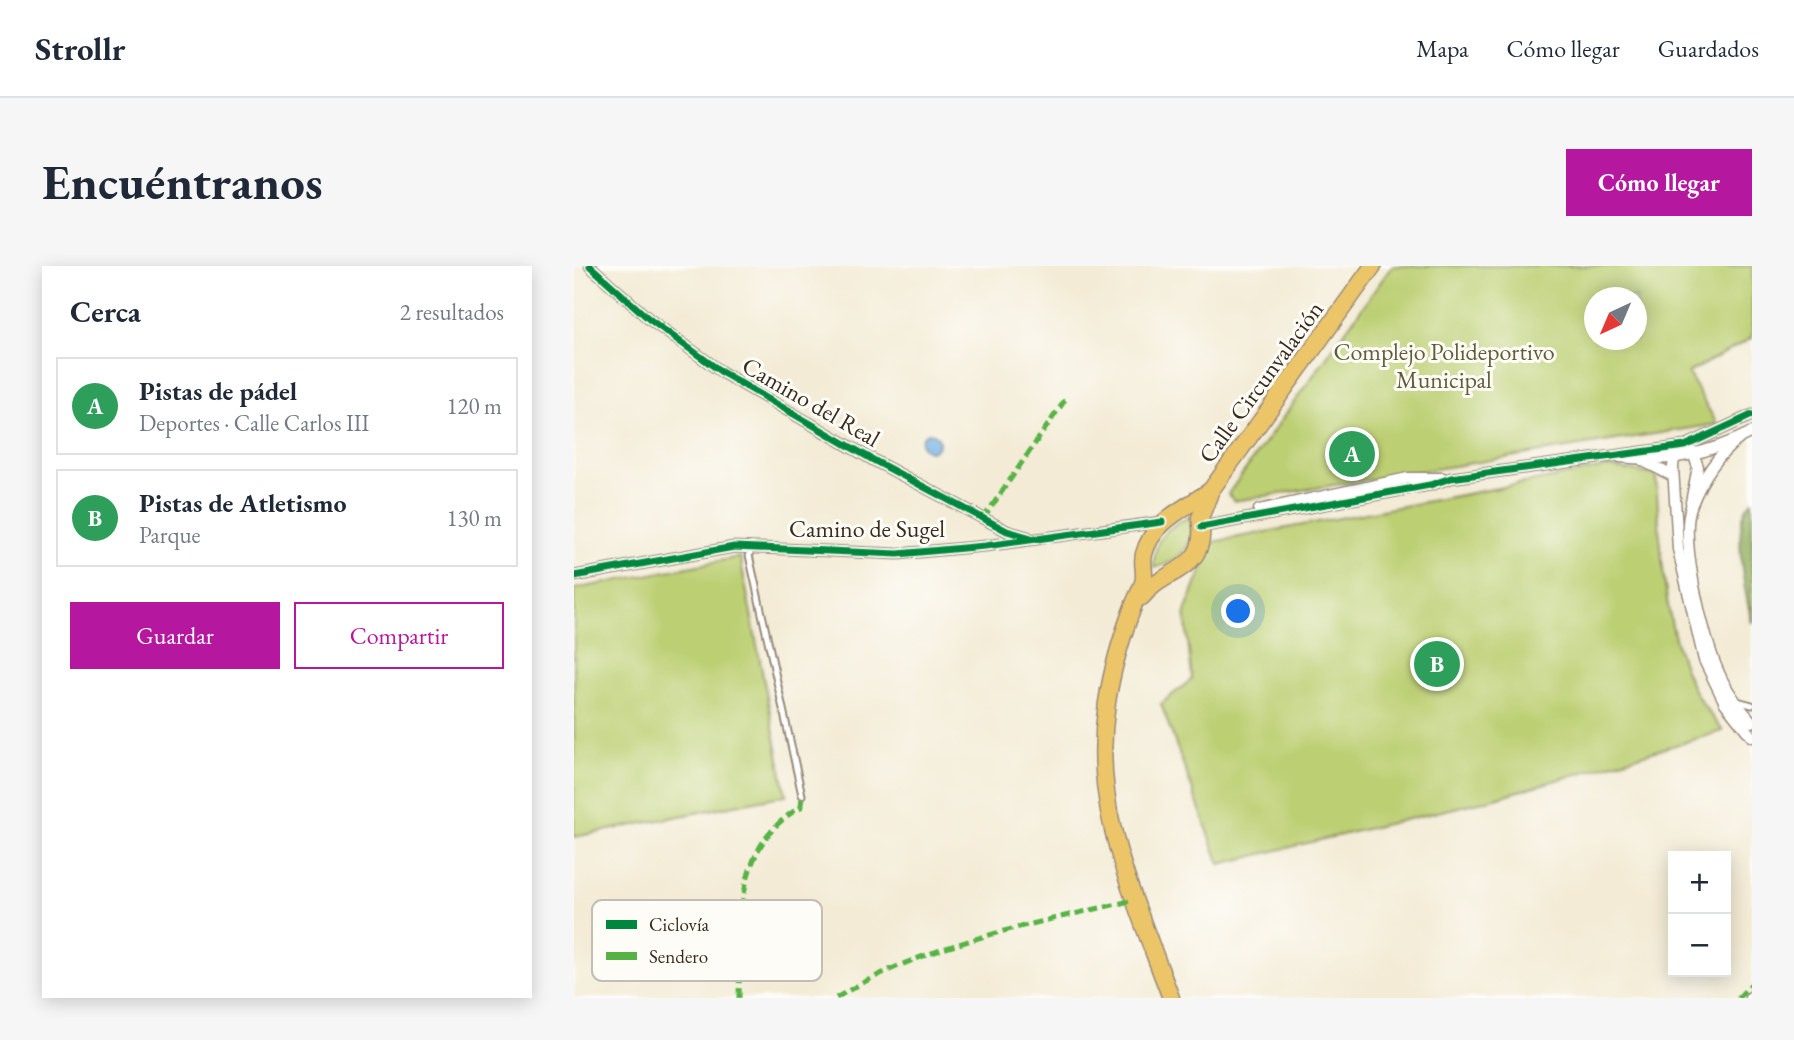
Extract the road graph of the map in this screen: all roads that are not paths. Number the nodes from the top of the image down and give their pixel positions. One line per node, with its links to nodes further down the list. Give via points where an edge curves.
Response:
1 (590, 266): 16 (street, Camino del Real, via 649,319 723,373 983,519)
2 (1373, 266): 11 (main road, Calle Circunvalación)
3 (1752, 415): 6 (street)
4 (1752, 432): 5 (street)
5 (1739, 439): 8 (street); 12 (street, via 1716,458)
6 (1685, 446): 7 (street); 8 (street); 8 (street)
7 (1602, 455): 9 (street); 15 (street)
8 (1685, 457): 9 (street); 10 (street); 12 (street, via 1698,467)
9 (1629, 458): 10 (street, via 1651,463)
10 (1673, 476): 23 (street, via 1678,550 1704,660 1725,703)
11 (1211, 490): 13 (main road); 15 (main road)
12 (1691, 505): 20 (street, via 1689,560 1710,652)
13 (1184, 510): 14 (main road); 15 (main road, via 1193,511)
14 (1162, 522): 16 (street, Camino de Sugel); 19 (main road, via 1142,563)
15 (1200, 522): 19 (main road, via 1199,548 1192,559 1172,576)
16 (1034, 539): 17 (street, Camino de Sugel, via 898,554)
17 (752, 547): 18 (street, Camino de Sugel); 24 (lane, via 749,555)
18 (574, 576)
19 (1150, 579): 25 (main road, via 1120,642 1106,700 1103,774 1115,847)
20 (1734, 700): 21 (lane); 22 (street)
21 (1751, 703)
22 (1752, 722)
23 (1752, 737)
24 (802, 795)
25 (1171, 998)

